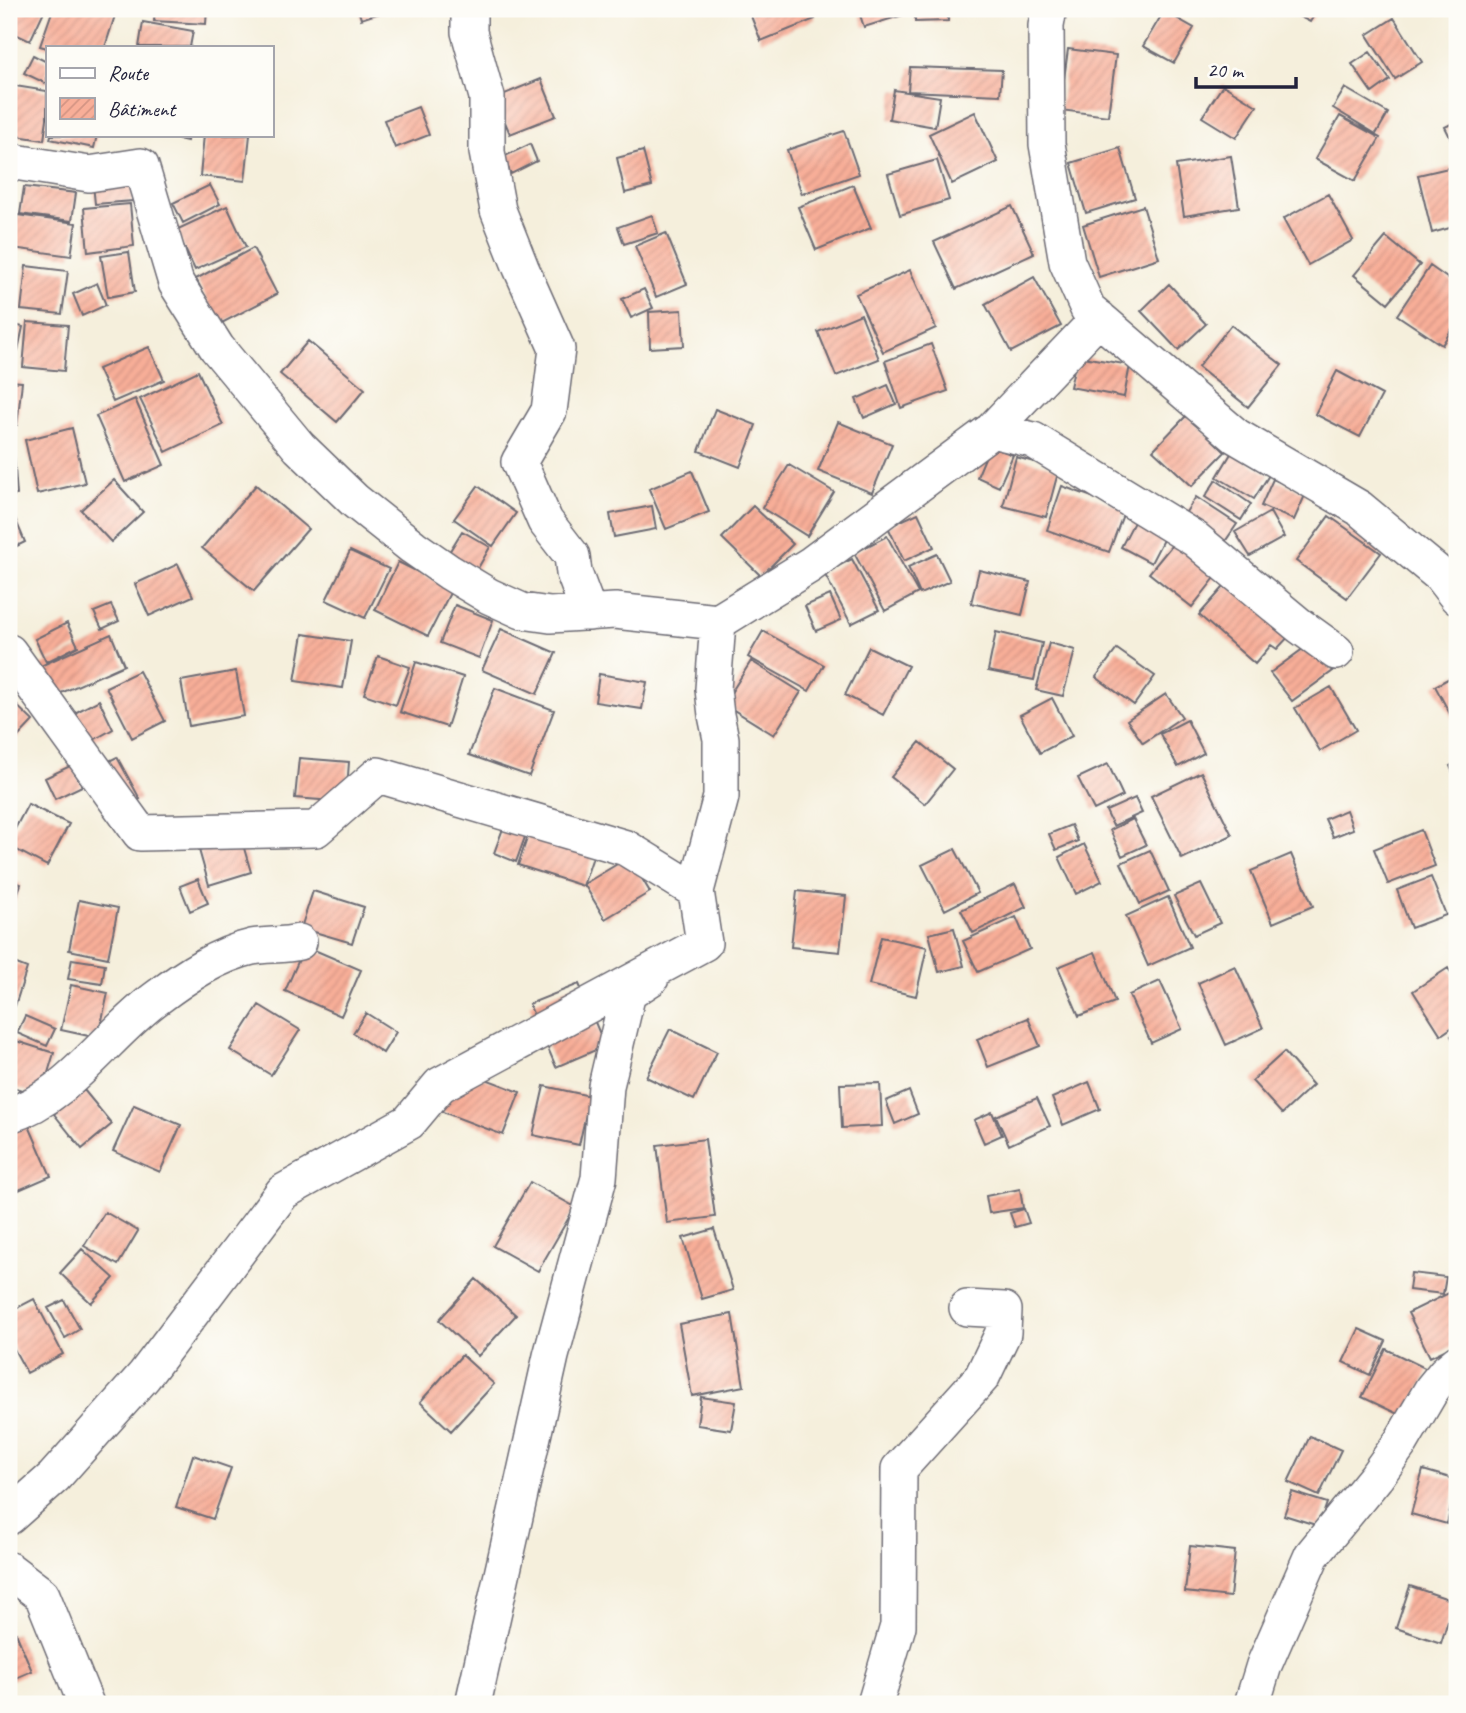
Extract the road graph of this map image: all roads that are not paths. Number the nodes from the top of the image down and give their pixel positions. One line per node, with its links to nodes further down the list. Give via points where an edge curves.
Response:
1 (469, 9): 7 (street, via 469,32 487,97 487,152 498,210 557,349 549,411 519,461 545,521 572,556)
2 (1049, 9): 4 (street, via 1047,144 1067,262 1088,309)
3 (9, 161): 7 (street, via 89,174 141,166 176,283 216,348 299,447 384,524 489,596 522,611)
4 (1099, 318): 5 (street); 6 (street, via 1236,436 1359,508 1440,575)
5 (992, 430): 8 (street, via 810,565); 10 (street, via 1033,440 1195,539)
6 (1457, 597)
7 (589, 613): 8 (street, via 643,613)
8 (718, 622): 11 (street, via 713,689 721,739 721,797)
9 (9, 652): 11 (street, via 139,833 316,829 378,775 626,848)
10 (1336, 652)
11 (696, 891): 13 (street)
12 (299, 942): 14 (street, via 253,947 220,957 156,998 41,1101)
13 (704, 943): 17 (street, via 440,1085 409,1122 282,1192 144,1376 54,1478); 20 (street, via 628,993 606,1086 599,1178 551,1356)
14 (9, 1115)
15 (967, 1308): 21 (street, via 1004,1310 1003,1333 982,1377 899,1469 898,1626)
16 (1457, 1363): 22 (street, via 1432,1389 1377,1477 1312,1555)
17 (9, 1517)
18 (9, 1570): 19 (street, via 42,1595)
19 (86, 1704)
20 (473, 1704)
21 (875, 1704)
22 (1252, 1704)

